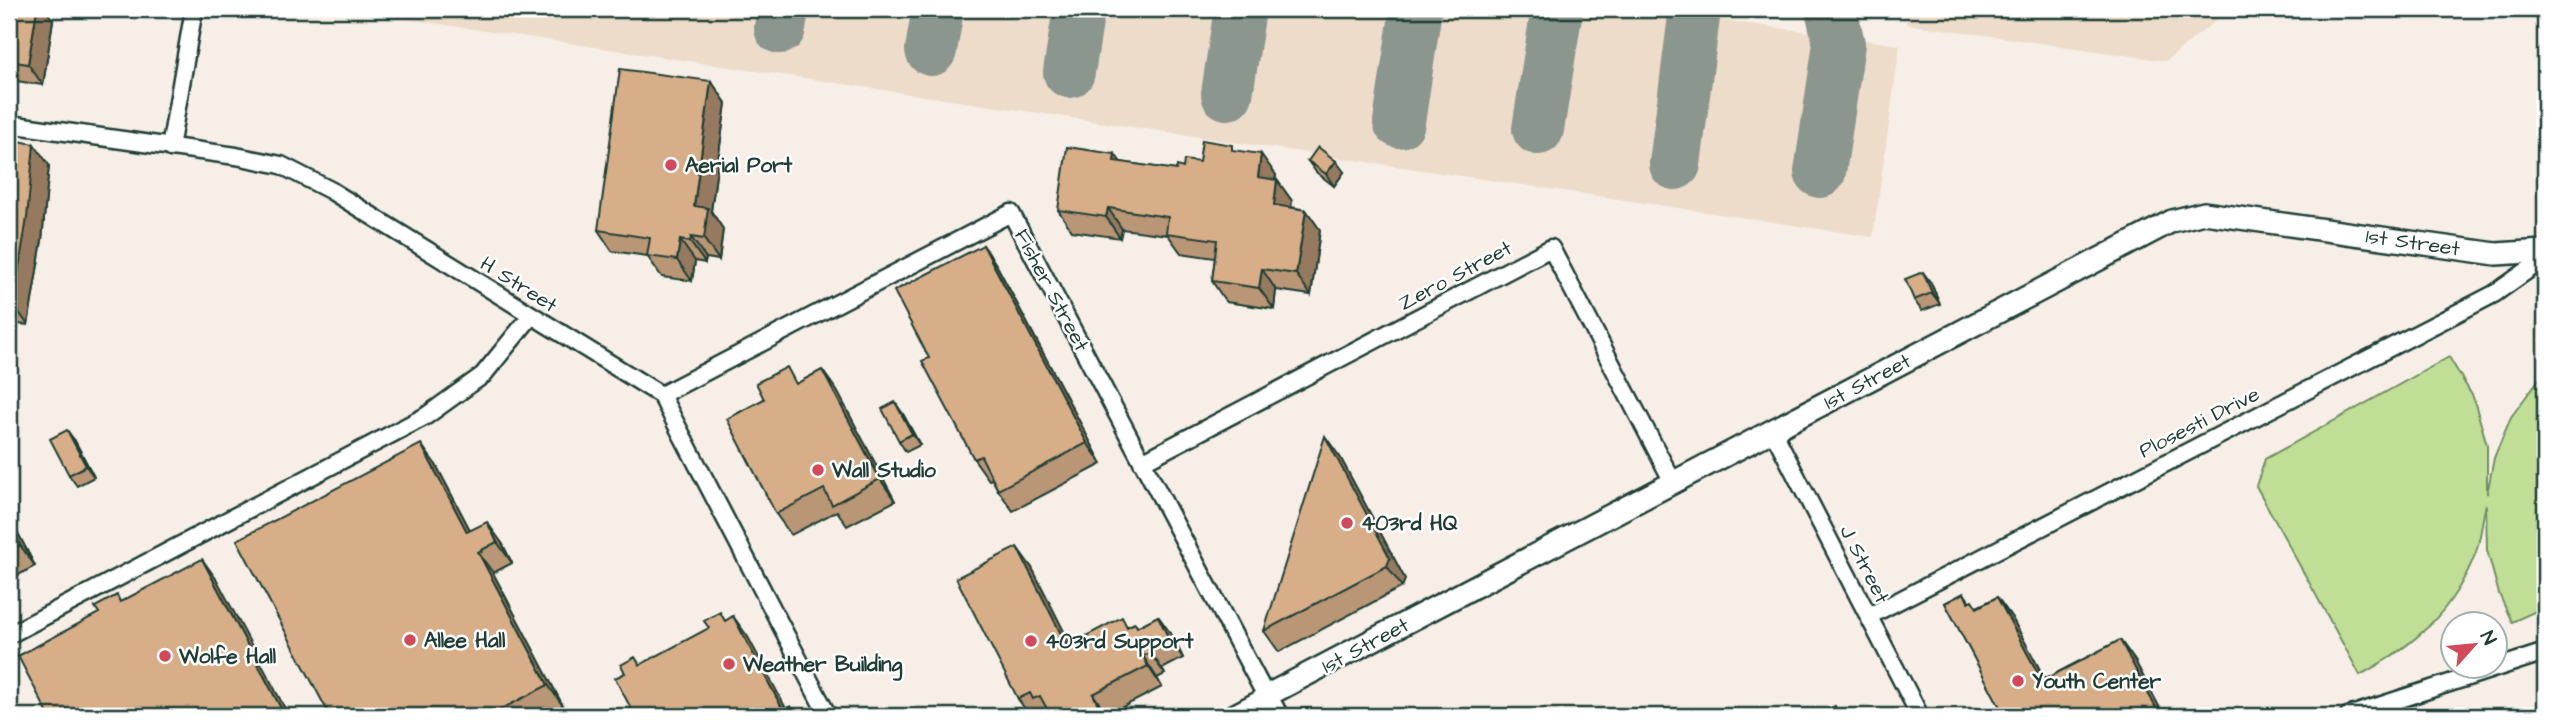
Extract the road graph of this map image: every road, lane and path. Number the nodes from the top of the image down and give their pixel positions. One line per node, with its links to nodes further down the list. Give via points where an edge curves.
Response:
1 (194, 9): 3 (street)
2 (9, 124): 3 (street, H Street)
3 (170, 148): 6 (street, H Street, via 281,165 330,190)
4 (2545, 251): 8 (street, 1st Street, via 2496,254 2204,213 2172,221)
5 (2545, 258): 11 (street, Plosesti Drive, via 2494,294)
6 (531, 316): 7 (street, H Street); 12 (street, via 483,375 426,416)
7 (661, 395): 9 (street, Fisher Street, via 1011,213); 15 (street)
8 (1773, 431): 10 (street, 1st Street); 11 (street, J Street)
9 (1142, 462): 10 (street, Zero Street, via 1551,248); 14 (street, Fisher Street)
10 (1674, 484): 14 (street, 1st Street)
11 (1869, 616): 18 (street, J Street)
12 (9, 635)
13 (2545, 652): 19 (street)
14 (1266, 696): 16 (street, 1st Street); 17 (street, Fisher Street)
15 (828, 716)
16 (1228, 716)
17 (1277, 716)
18 (1920, 716)
19 (2348, 716)

